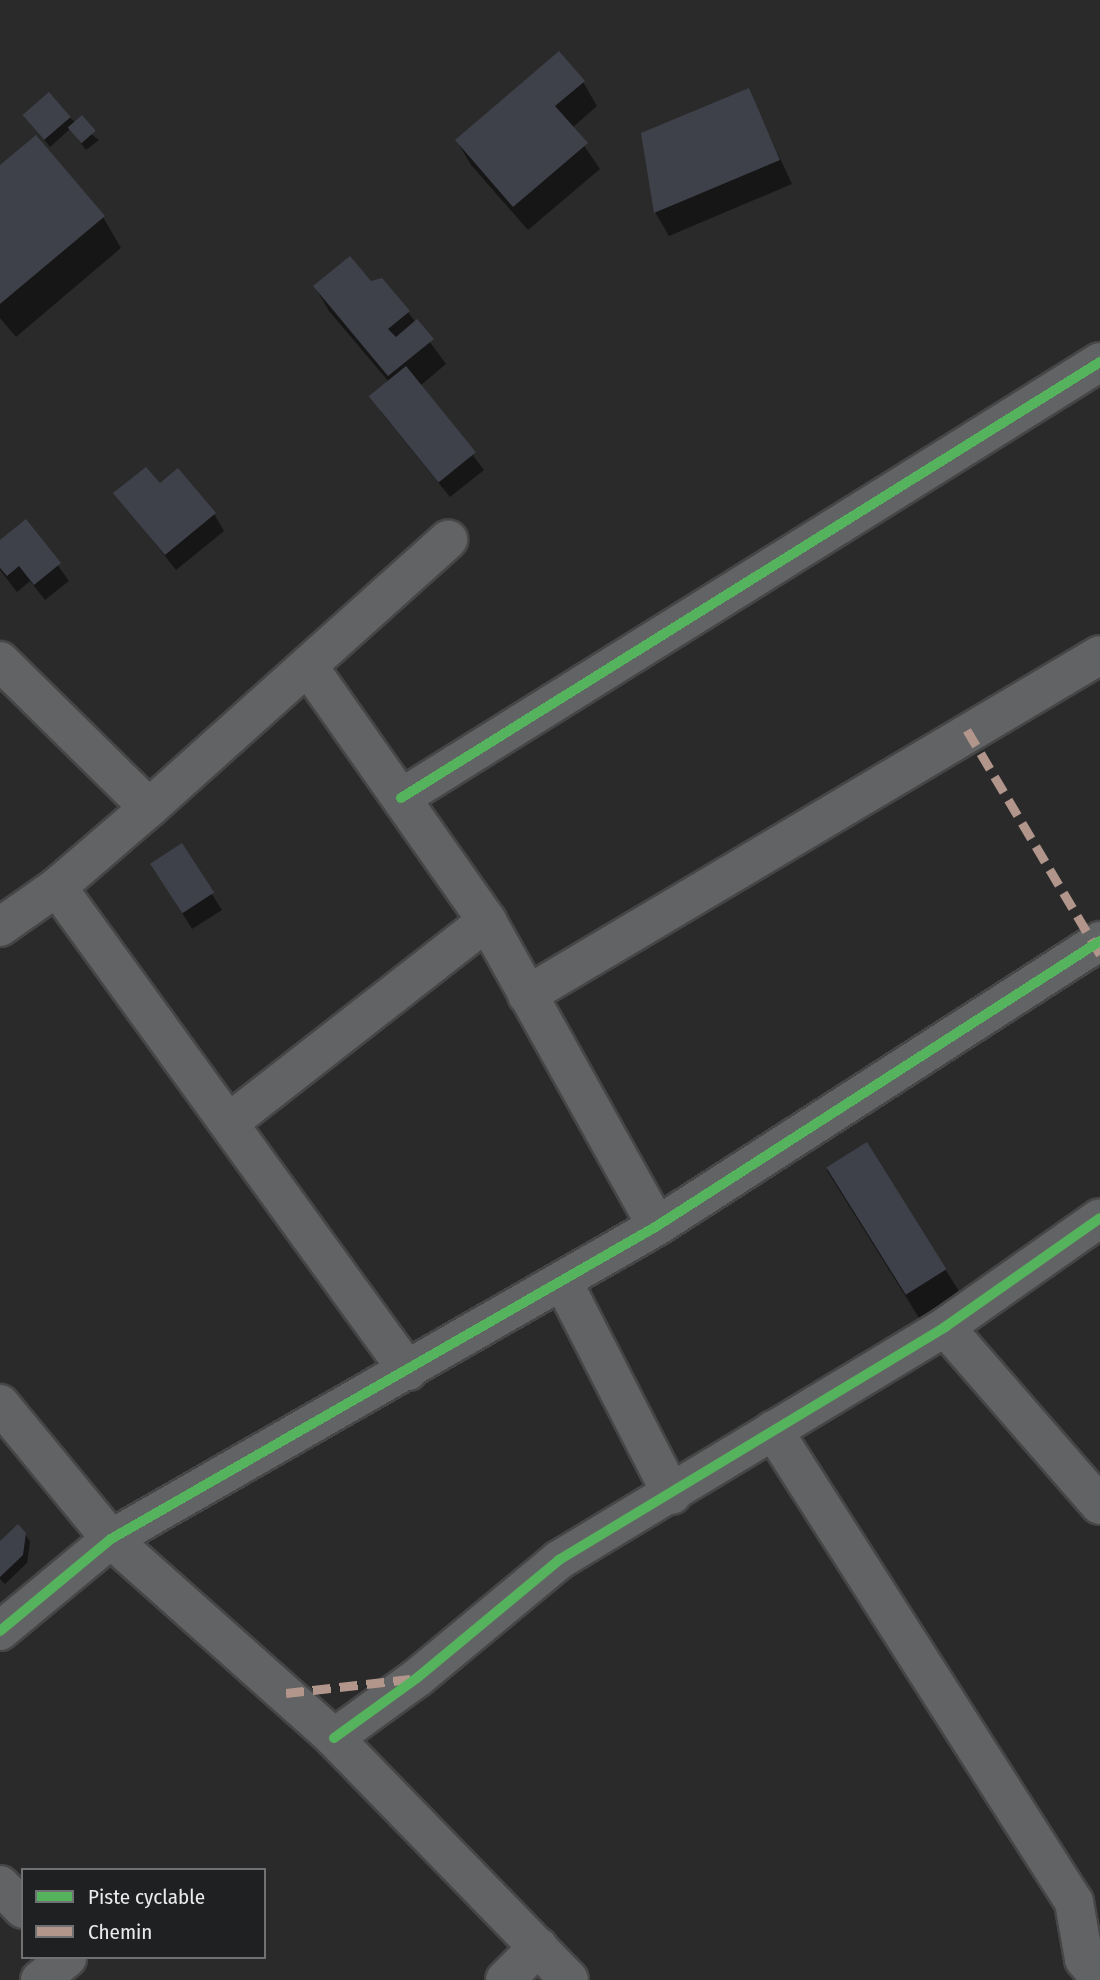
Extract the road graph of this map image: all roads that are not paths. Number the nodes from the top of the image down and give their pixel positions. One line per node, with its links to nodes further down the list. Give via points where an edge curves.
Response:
1 (1100, 362): 6 (street)
2 (448, 540): 5 (street)
3 (1100, 655): 12 (street)
4 (0, 661): 7 (street)
5 (310, 669): 6 (street); 7 (street)
6 (401, 798): 9 (street)
7 (149, 808): 8 (street)
8 (57, 887): 10 (street); 13 (street)
9 (487, 921): 12 (street); 13 (street)
10 (0, 927)
11 (1100, 941): 15 (street)
12 (527, 995): 15 (street)
13 (231, 1121): 18 (street)
14 (1100, 1218): 17 (street)
15 (657, 1226): 16 (street)
16 (563, 1282): 18 (street); 21 (street)
17 (945, 1327): 20 (street); 22 (street)
18 (408, 1371): 23 (street)
19 (0, 1404): 23 (street)
20 (773, 1430): 21 (street); 29 (street, via 1074,1902 1084,1959)
21 (672, 1495): 25 (street, via 559,1560 417,1678)
22 (1100, 1506)
23 (111, 1539): 24 (street); 25 (street)
24 (0, 1631)
25 (334, 1738): 28 (street)
26 (0, 1885): 27 (street)
27 (21, 1907)
28 (538, 1947): 30 (street); 31 (street)
29 (1100, 1978)
30 (505, 1980)
31 (569, 1980)

